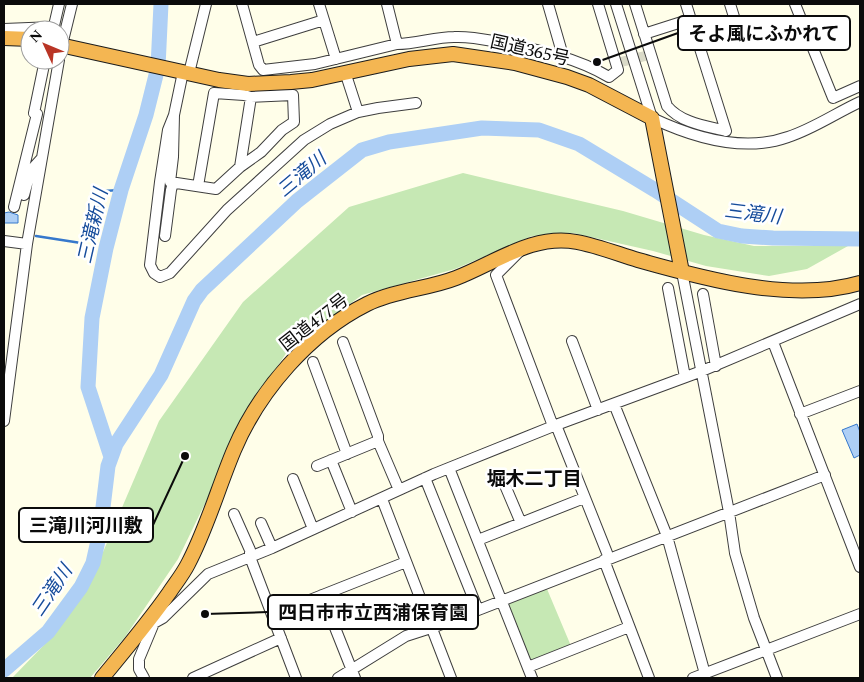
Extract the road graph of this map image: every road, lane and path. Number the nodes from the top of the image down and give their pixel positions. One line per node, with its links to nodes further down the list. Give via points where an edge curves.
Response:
1 (59, 4): 15 (street)
2 (72, 4): 16 (street)
3 (206, 4): 32 (street)
4 (242, 4): 24 (street)
5 (319, 4): 17 (street)
6 (387, 4): 25 (street)
7 (548, 4): 27 (street)
8 (598, 4): 27 (street, via 619,63 618,70 609,77)
9 (616, 4): 41 (street)
10 (635, 4): 21 (street)
11 (686, 4): 14 (street)
12 (730, 4): 18 (street)
13 (795, 4): 34 (street, via 833,98)
14 (691, 19): 21 (street); 21 (street, via 726,131 693,123 673,113 667,106 648,55)
15 (55, 20)
16 (69, 20)
17 (324, 20): 24 (street); 28 (street)
18 (736, 20)
19 (4, 29): 20 (street)
20 (20, 29)
21 (644, 34)
22 (4, 38): 23 (highway)
23 (20, 39)
24 (253, 42): 28 (street, via 263,70)
25 (397, 44): 27 (street, via 470,37); 28 (street)
26 (70, 53): 32 (highway, 国道365号)
27 (561, 56)
28 (336, 59)
29 (43, 70): 39 (street, via 34,113)
30 (55, 70): 39 (street)
31 (59, 70): 42 (street)
32 (182, 71): 40 (street); 41 (highway, 国道365号, via 241,83 285,83 409,59 453,54 567,76)
33 (347, 78): 38 (street)
34 (860, 86)
35 (251, 97): 43 (street); 43 (street, via 293,95 294,122); 45 (street, via 214,92)
36 (860, 102): 41 (street, via 788,137 754,144 708,139 674,129)
37 (416, 103): 38 (street)
38 (358, 112): 40 (street, via 330,124 299,144 226,210 170,273 160,276 150,265 168,130)
39 (37, 114): 46 (street)
40 (174, 115): 44 (street, via 170,182)
41 (652, 118): 51 (highway)
42 (42, 157): 46 (street, via 31,170 21,208); 49 (street)
43 (240, 168): 45 (street, via 216,190)
44 (173, 183): 45 (street); 47 (street)
45 (198, 186)
46 (9, 207)
47 (164, 236)
48 (4, 241): 49 (street)
49 (27, 244): 59 (street)
50 (523, 248): 51 (highway, 国道477号, via 547,241 576,242); 70 (street, via 496,276); 101 (highway, 国道477号, via 457,277 368,303 297,355 278,376 234,449 206,526 187,566)
51 (682, 272): 52 (highway, via 732,283 795,291 840,289); 63 (street)
52 (860, 283)
53 (668, 288): 64 (street)
54 (703, 294): 61 (street)
55 (860, 304): 58 (street)
56 (572, 341): 67 (street)
57 (343, 342): 71 (street)
58 (772, 342): 61 (street); 68 (street)
59 (12, 348): 62 (street); 69 (street)
60 (313, 362): 72 (street)
61 (716, 366): 63 (street)
62 (4, 370)
63 (702, 372): 64 (street); 84 (street)
64 (686, 377): 66 (street)
65 (860, 391): 68 (street)
66 (614, 404): 67 (street); 89 (street)
67 (598, 410): 70 (street)
68 (800, 414): 76 (street)
69 (4, 421)
70 (555, 425): 75 (street); 81 (street)
71 (378, 441): 72 (street); 80 (street)
72 (347, 454): 73 (street)
73 (331, 460): 74 (street); 83 (street)
74 (317, 466)
75 (449, 468): 77 (street); 90 (street)
76 (825, 475): 84 (street); 95 (street)
77 (425, 478): 80 (street); 98 (street)
78 (293, 479): 88 (street)
79 (504, 483): 87 (street)
80 (399, 490): 82 (street)
81 (584, 498): 87 (street); 93 (street)
82 (382, 499): 83 (street); 94 (street)
83 (352, 512): 88 (street)
84 (729, 512): 89 (street); 105 (street, via 735,552)
85 (234, 514): 92 (street)
86 (260, 523): 91 (street)
87 (520, 523): 90 (street)
88 (313, 529): 91 (street)
89 (667, 536): 93 (street); 108 (street)
90 (478, 540): 97 (street)
91 (272, 548): 92 (street)
92 (250, 557): 100 (street); 101 (street, via 208,574 163,618)
93 (607, 559): 97 (street); 103 (street)
94 (406, 562): 96 (street); 102 (street)
95 (860, 567)
96 (322, 595): 100 (street); 107 (street)
97 (502, 601): 98 (street); 106 (street)
98 (478, 610): 102 (street)
99 (860, 614): 105 (street)
100 (272, 615): 104 (street)
101 (152, 621): 109 (highway, 国道477号); 110 (street, via 139,659 139,669)
102 (431, 627): 107 (street, via 406,636); 114 (street)
103 (629, 627): 106 (street); 116 (street)
104 (281, 638): 111 (street); 112 (street)
105 (766, 650): 108 (street); 118 (street)
106 (528, 667): 115 (street)
107 (353, 674): 113 (street)
108 (705, 674): 117 (street)
109 (102, 678)
110 (144, 678)
111 (193, 678)
112 (296, 678)
113 (338, 678)
114 (452, 678)
115 (532, 678)
116 (649, 678)
117 (693, 678)
118 (777, 678)

